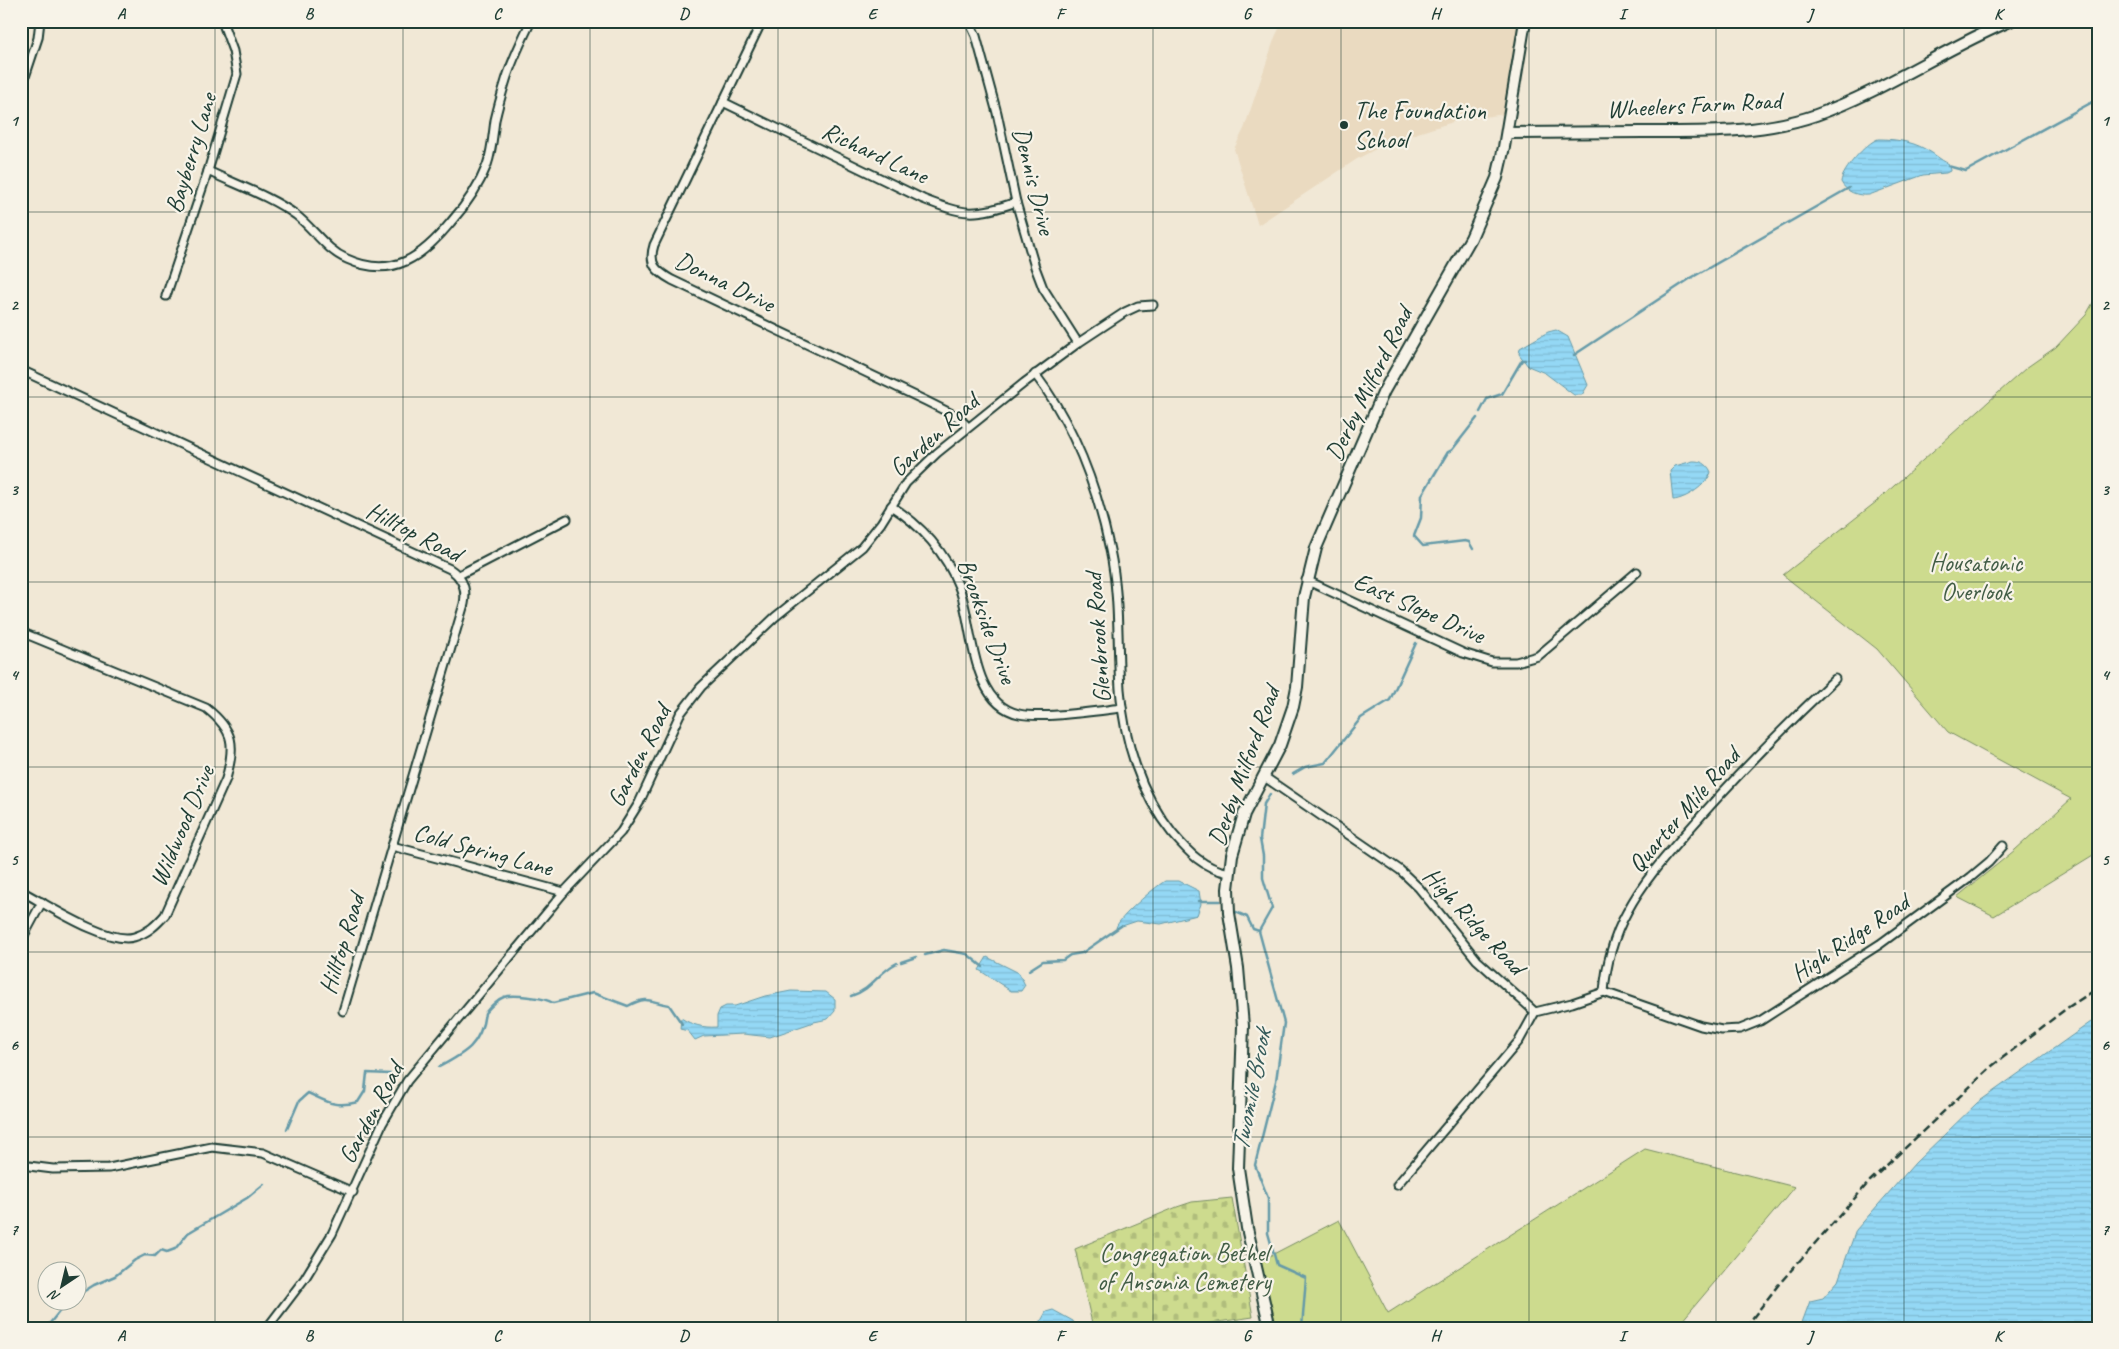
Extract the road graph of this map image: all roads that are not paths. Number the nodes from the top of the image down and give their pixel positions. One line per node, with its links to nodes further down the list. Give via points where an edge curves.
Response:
1 (40, 21): 8 (street, via 38,38)
2 (222, 21): 11 (street, Bayberry Lane, via 237,70)
3 (531, 21): 11 (street, via 506,80 491,151 480,181 460,212 415,257 386,267 349,260 332,250 288,210)
4 (762, 21): 9 (street, Donna Drive)
5 (969, 21): 12 (street, Dennis Drive, via 997,113)
6 (1525, 21): 10 (main road, Derby Milford Road)
7 (2010, 21): 10 (main road, Wheelers Farm Road, via 1861,98 1814,116 1774,126 1688,132)
8 (21, 89)
9 (723, 102): 12 (street, Richard Lane, via 952,210 976,213); 18 (street, Donna Drive, via 654,245 650,260 654,268 680,284 926,401)
10 (1507, 134): 23 (main road, Derby Milford Road, via 1497,178 1482,215 1384,391 1323,531)
11 (208, 171): 13 (street, Bayberry Lane)
12 (1016, 202): 15 (street, Dennis Drive, via 1043,288)
13 (166, 296)
14 (1153, 305): 15 (street, Garden Road, via 1138,306 1125,312)
15 (1078, 343): 17 (street, Garden Road)
16 (21, 370): 22 (street, Hilltop Road, via 450,568)
17 (1035, 374): 18 (street, Garden Road); 26 (street, Glenbrook Road, via 1059,410 1080,452 1104,521 1116,596)
18 (968, 427): 19 (street, Garden Road, via 918,470)
19 (891, 506): 26 (street, Brookside Drive, via 928,536 959,586 978,668 983,682 999,704 1010,711 1031,715); 32 (street, Garden Road, via 862,547 744,644 691,698 629,822)
20 (567, 519): 22 (street)
21 (1637, 572): 23 (street, East Slope Drive, via 1538,656 1516,662 1492,662 1463,652)
22 (459, 575): 28 (street, Hilltop Road, via 464,586 464,604)
23 (1306, 580): 27 (main road, Derby Milford Road, via 1293,707 1280,745)
24 (21, 632): 33 (street, Wildwood Drive, via 206,708 219,718 232,738 232,759 226,779 165,915 152,929 133,937 105,935)
25 (1834, 679): 35 (street, Quarter Mile Road, via 1714,799 1660,863 1620,927 1605,977)
26 (1122, 708): 30 (street, Glenbrook Road, via 1134,762 1164,821 1196,859)
27 (1263, 776): 30 (main road, Derby Milford Road, via 1244,814); 37 (street, High Ridge Road, via 1400,870 1419,888 1477,960)
28 (392, 846): 32 (street, Cold Spring Lane); 36 (street, Hilltop Road)
29 (2003, 846): 35 (street, High Ridge Road, via 1971,877 1880,944 1760,1021 1740,1029 1700,1026)
30 (1229, 873): 42 (main road, Derby Milford Road, via 1229,917 1243,1026 1238,1168 1247,1228)
31 (21, 890): 33 (street, Wildwood Drive)
32 (564, 892): 40 (street, Garden Road, via 407,1081 382,1124)
33 (42, 902): 34 (street)
34 (21, 941)
35 (1604, 992): 37 (street)
36 (342, 1011)
37 (1535, 1012): 39 (street, via 1519,1041)
38 (21, 1165): 40 (street, via 53,1169 108,1168 212,1147 263,1153)
39 (1398, 1185)
40 (353, 1192): 41 (street, Garden Road, via 317,1259)
41 (267, 1328)
42 (1270, 1328)

